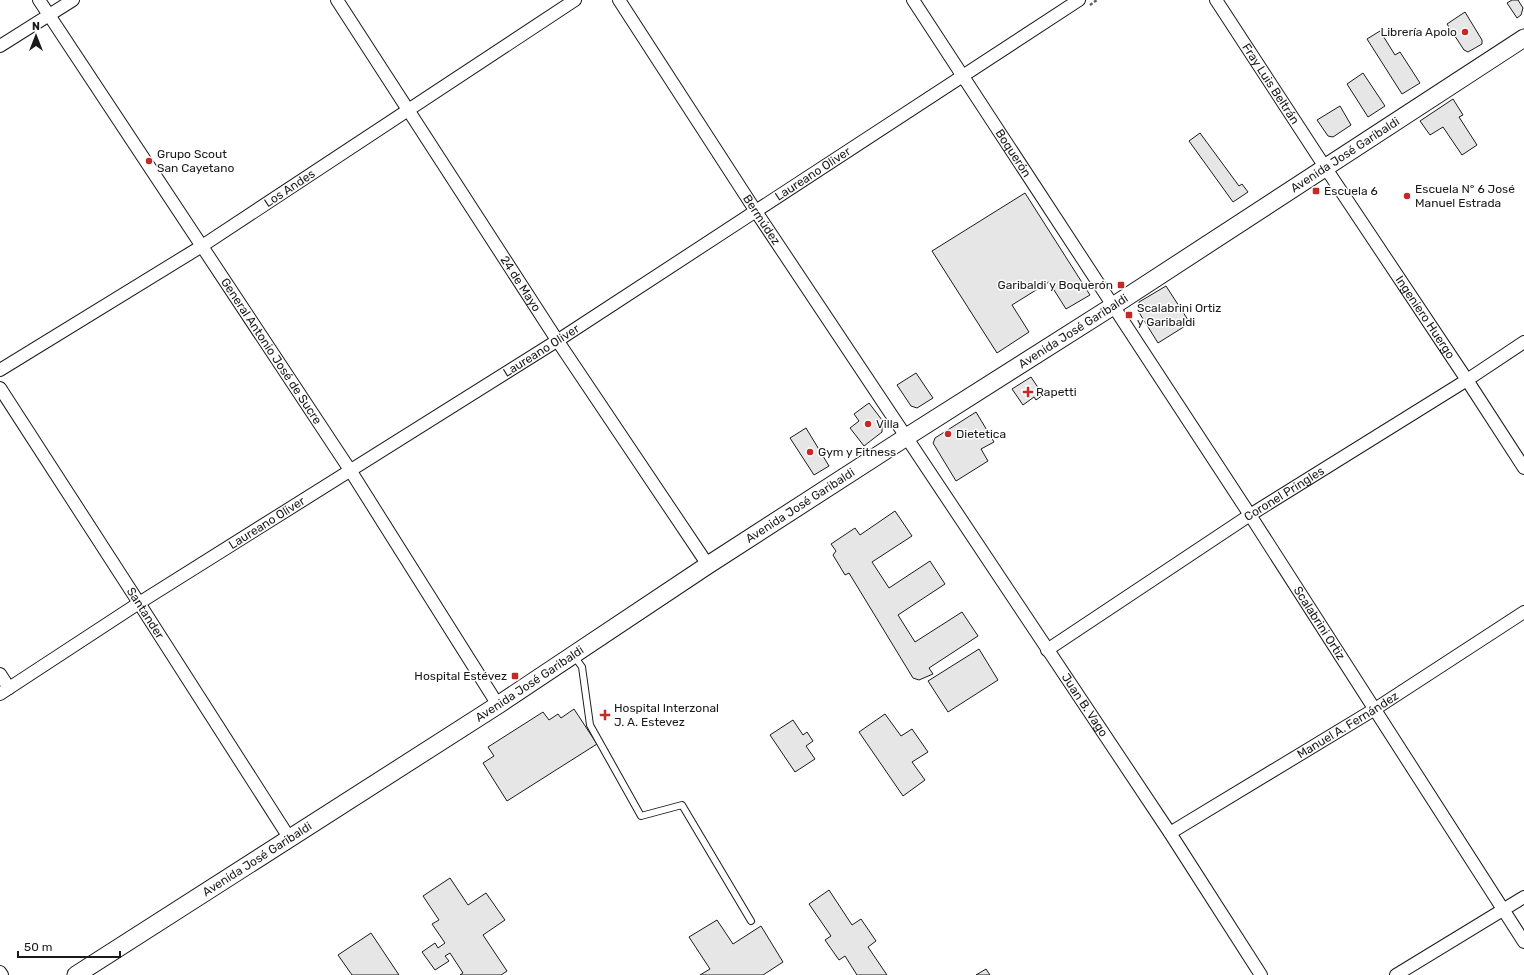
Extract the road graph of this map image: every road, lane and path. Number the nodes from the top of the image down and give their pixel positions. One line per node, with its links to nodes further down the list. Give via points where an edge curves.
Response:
1 (39, 0): 10 (street, General Antonio José de Sucre)
2 (73, 0): 10 (street)
3 (337, 0): 14 (street, 24 de Mayo)
4 (575, 0): 14 (street, Los Andes)
5 (619, 0): 16 (street, Bermúdez)
6 (913, 0): 13 (street, Boquerón)
7 (1097, 0): 9 (path)
8 (1216, 0): 15 (street, Fray Luis Beltrán)
9 (1081, 4): 13 (street, Laureano Oliver)
10 (49, 15): 12 (street); 17 (street, General Antonio José de Sucre)
11 (1524, 38): 15 (main road, Avenida José Garibaldi)
12 (0, 46)
13 (962, 76): 16 (street, Laureano Oliver); 18 (street, Boquerón)
14 (409, 110): 17 (street, Los Andes); 19 (street, 24 de Mayo)
15 (1325, 167): 18 (main road, Avenida José Garibaldi); 22 (street, Ingeniero Huergo)
16 (755, 210): 19 (street, Laureano Oliver); 24 (street, Bermúdez)
17 (202, 246): 21 (street, Los Andes); 26 (street, General Antonio José de Sucre)
18 (1113, 306): 24 (main road, Avenida José Garibaldi); 27 (street, Scalabrini Ortiz)
19 (558, 340): 26 (street, Laureano Oliver); 28 (street, 24 de Mayo)
20 (1524, 342): 22 (street, Coronel Pringles)
21 (0, 370)
22 (1467, 380): 25 (street, Ingeniero Huergo); 27 (street, Coronel Pringles)
23 (0, 388): 29 (street, Santander)
24 (905, 438): 28 (main road, Avenida José Garibaldi); 31 (street, Juan B. Vago)
25 (1524, 468)
26 (350, 470): 29 (street, Laureano Oliver); 35 (street, General Antonio José de Sucre)
27 (1250, 515): 31 (street, Coronel Pringles); 36 (street, Scalabrini Ortiz)
28 (708, 565): 32 (main road, Avenida José Garibaldi)
29 (139, 603): 34 (street, Laureano Oliver); 38 (street, Santander)
30 (1524, 612): 36 (street, Manuel A. Fernández)
31 (1047, 650): 37 (street, Juan B. Vago)
32 (574, 655): 35 (main road, Avenida José Garibaldi); 41 (lane, via 582,667 590,725 642,816 682,805)
33 (0, 674): 34 (street)
34 (5, 691)
35 (498, 705): 38 (main road, Avenida José Garibaldi)
36 (1375, 709): 37 (street, Manuel A. Fernández); 40 (street, Scalabrini Ortiz)
37 (1170, 834): 46 (street, Juan B. Vago)
38 (290, 839): 45 (main road, Avenida José Garibaldi)
39 (1524, 897): 40 (street)
40 (1503, 909): 42 (street, Scalabrini Ortiz); 47 (street)
41 (751, 921)
42 (1524, 942)
43 (0, 972): 44 (street)
44 (2, 975)
45 (76, 975)
46 (1261, 975)
47 (1396, 975)

